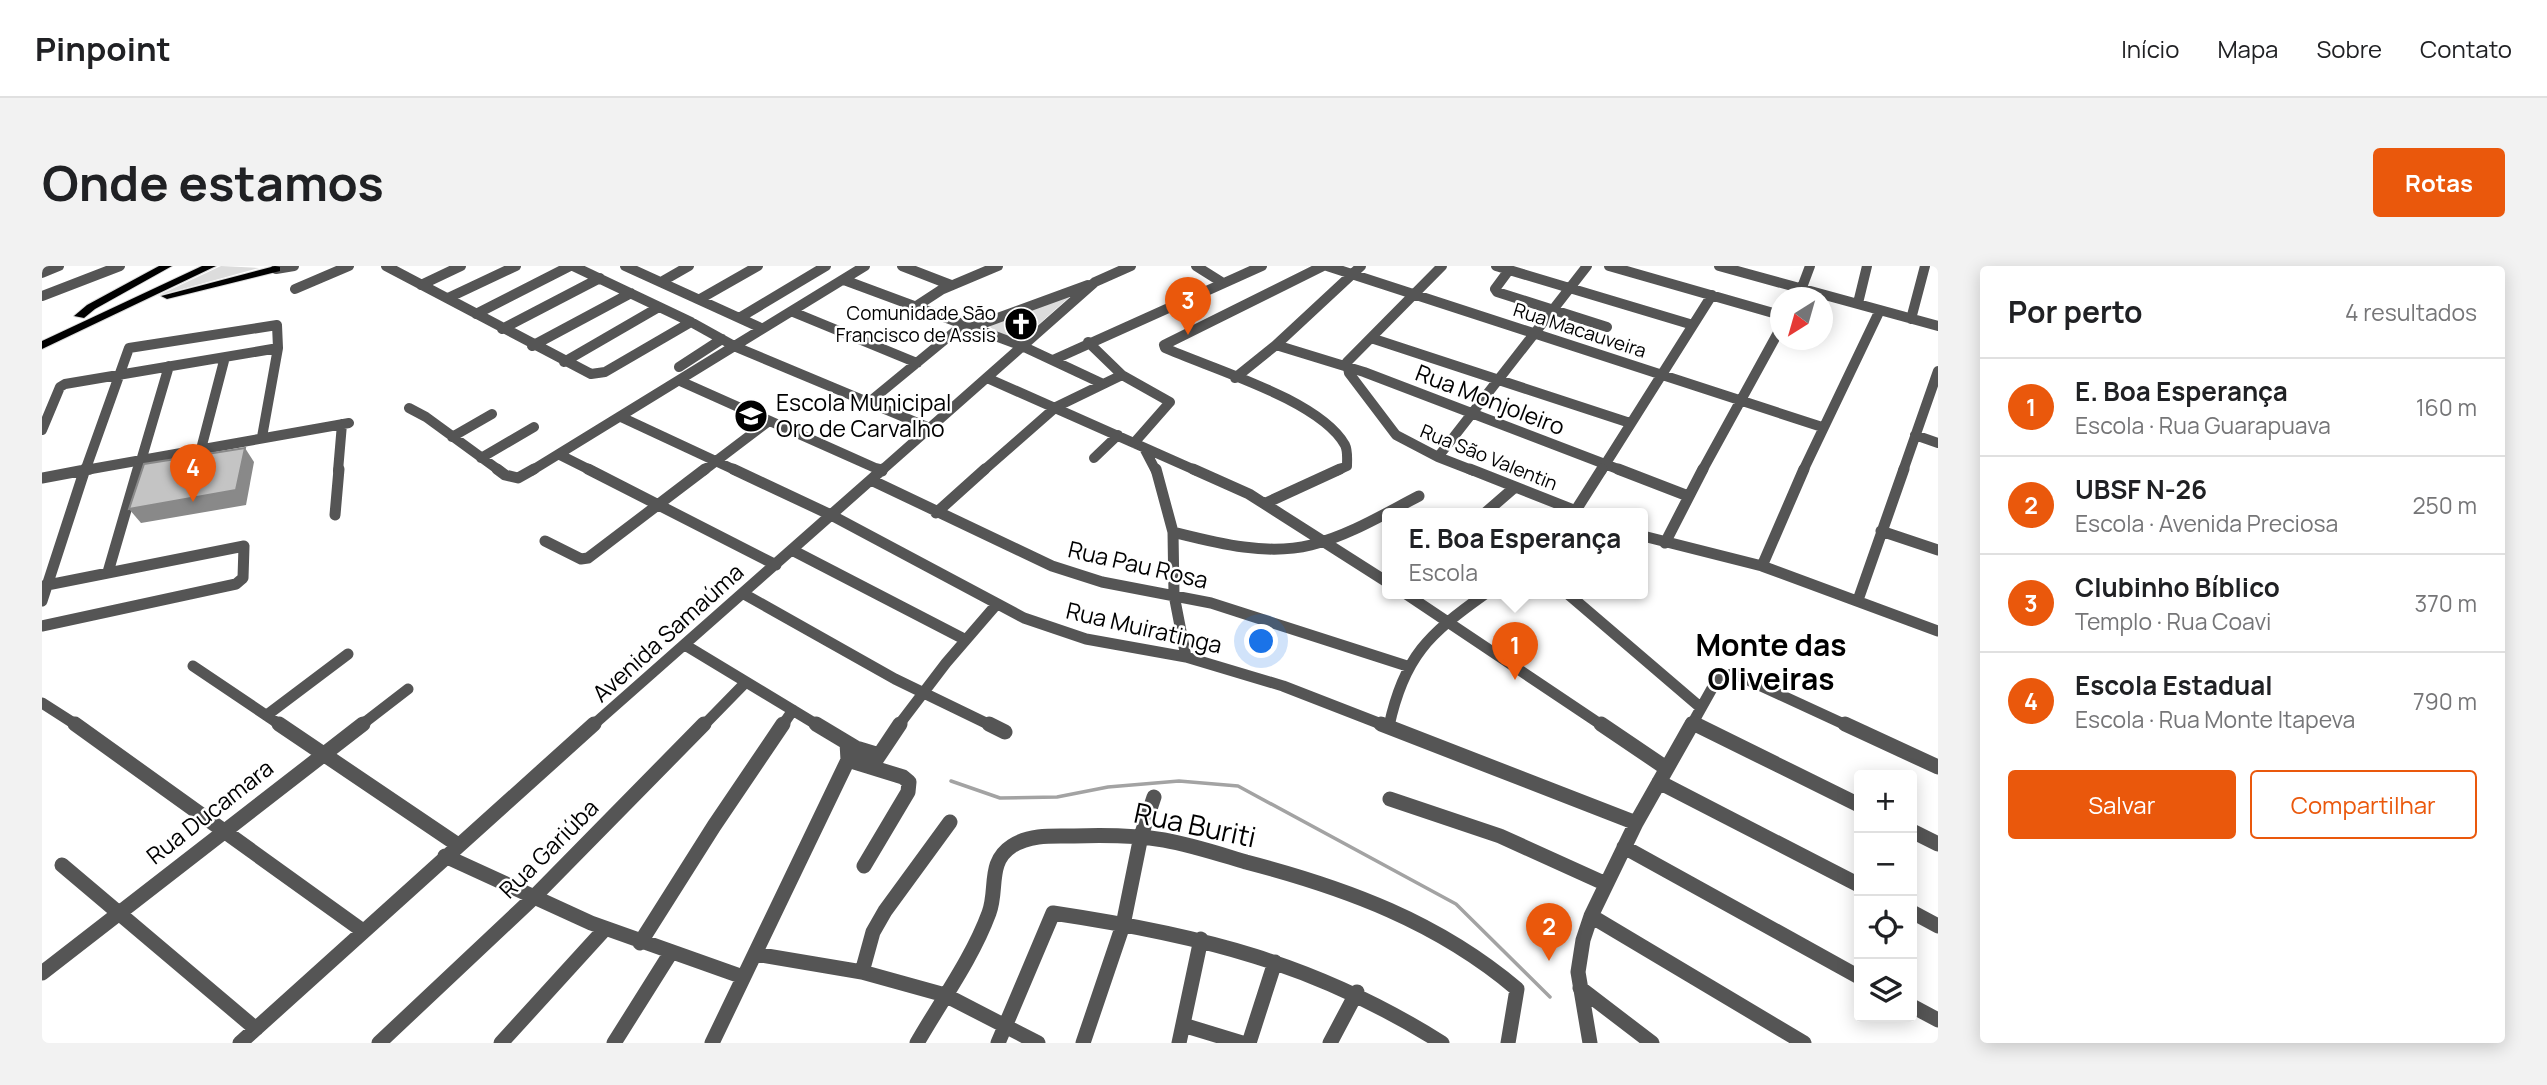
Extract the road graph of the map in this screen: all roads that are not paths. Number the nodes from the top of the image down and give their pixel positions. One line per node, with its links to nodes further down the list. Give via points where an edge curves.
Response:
1 (59, 266): 37 (street)
2 (120, 266): 53 (street)
3 (166, 266): 66 (main road)
4 (194, 266): 66 (main road)
5 (211, 266): 58 (main road)
6 (294, 266): 32 (street)
7 (349, 266): 49 (street)
8 (461, 266): 44 (street)
9 (516, 266): 54 (street)
10 (572, 266): 39 (street); 65 (street)
11 (625, 266): 41 (street)
12 (689, 266): 41 (street)
13 (758, 266): 55 (street)
14 (826, 266): 67 (street)
15 (866, 266): 40 (street)
16 (902, 266): 36 (street)
17 (931, 266): 36 (street)
18 (998, 266): 45 (street)
19 (1131, 266): 42 (street, Avenida Samaúma)
20 (1196, 266): 43 (street)
21 (1262, 266): 43 (street)
22 (1325, 266): 38 (street, Rua Macauveira); 103 (street, via 1164,347)
23 (1361, 266): 38 (street)
24 (1442, 266): 51 (street)
25 (1496, 266): 34 (street)
26 (1587, 266): 48 (street)
27 (1609, 266): 52 (street)
28 (1719, 266): 35 (street)
29 (1810, 266): 47 (street)
30 (1867, 266): 57 (street)
31 (1925, 266): 68 (street)
32 (273, 267): 58 (main road)
33 (394, 267): 44 (street)
34 (1509, 270): 48 (street); 61 (street, via 1495,291)
35 (1748, 270): 46 (street)
36 (919, 272): 45 (street)
37 (42, 273)
38 (1351, 275): 51 (street, Rua Macauveira); 84 (street)
39 (600, 278): 50 (street); 76 (street)
40 (844, 280): 60 (street); 63 (street)
41 (661, 282): 55 (street)
42 (1095, 282): 72 (street); 85 (street, Avenida Samaúma)
43 (1223, 283): 81 (street)
44 (421, 285): 54 (street)
45 (951, 285): 60 (street)
46 (1786, 287)
47 (1802, 287)
48 (1569, 288): 61 (street); 70 (street)
49 (295, 289)
50 (631, 293): 59 (street); 83 (street)
51 (1414, 294): 78 (street, Rua Macauveira); 79 (street)
52 (1712, 295): 64 (street); 70 (street)
53 (42, 296)
54 (448, 298): 65 (street)
55 (700, 299): 67 (street)
56 (1833, 299): 57 (street)
57 (1858, 303): 62 (street)
58 (128, 306): 82 (main road)
59 (659, 307): 69 (street); 92 (street)
60 (915, 307): 72 (street)
61 (1553, 310): 75 (street); 78 (street)
62 (1880, 310): 68 (street); 119 (street)
63 (793, 312): 87 (street); 93 (street)
64 (1770, 312)
65 (476, 313): 76 (street)
66 (80, 316): 77 (main road)
67 (739, 318): 74 (street)
68 (1911, 318): 73 (street)
69 (691, 322): 80 (street); 99 (street)
70 (1693, 324): 101 (street)
71 (277, 325): 88 (street); 89 (street)
72 (969, 326): 85 (street); 93 (street)
73 (1938, 326)
74 (759, 327)
75 (1607, 327)
76 (502, 329): 83 (street)
77 (42, 333)
78 (1534, 333): 101 (street, Rua Macauveira); 104 (street)
79 (1371, 338): 96 (street); 104 (street)
80 (722, 339): 87 (street); 95 (street)
81 (1088, 342): 91 (street); 100 (street)
82 (42, 345)
83 (532, 345): 92 (street)
84 (1276, 345): 96 (street, Rua Monjoleiro); 103 (street)
85 (1022, 346): 91 (street); 102 (street, Avenida Samaúma)
86 (1770, 346): 108 (street)
87 (736, 347): 105 (street); 110 (street)
88 (129, 348): 98 (street)
89 (278, 348): 90 (street); 124 (street)
90 (225, 357): 94 (street); 128 (street)
91 (1053, 360): 106 (street)
92 (564, 362): 99 (street)
93 (917, 363): 110 (street)
94 (169, 366): 98 (street); 133 (street)
95 (679, 367)
96 (1346, 368): 114 (street, Rua Monjoleiro); 130 (street, Rua São Valentin, via 1396,435)
97 (1938, 371): 107 (street)
98 (118, 374): 121 (street, via 63,385); 136 (street)
99 (601, 374)
100 (1122, 374): 106 (street); 109 (street)
101 (1661, 375): 108 (street, Rua Macauveira); 117 (street)
102 (987, 378): 112 (street); 120 (street, Avenida Samaúma)
103 (1235, 378): 143 (street, via 1305,407 1329,427 1348,452 1347,466)
104 (1497, 380): 114 (street); 117 (street)
105 (680, 381): 115 (street); 116 (street)
106 (1101, 383): 112 (street)
107 (1933, 398): 123 (street)
108 (1739, 400): 119 (street, Rua Macauveira); 142 (street)
109 (1170, 402): 127 (street)
110 (868, 403): 120 (street)
111 (409, 408): 125 (street)
112 (1056, 408): 122 (street); 149 (street)
113 (492, 414): 125 (street)
114 (1471, 414): 130 (street); 135 (street, Rua Monjoleiro)
115 (621, 417): 129 (street); 134 (street, Rua Muiratinga)
116 (769, 421): 134 (street); 137 (street)
117 (1630, 423): 135 (street)
118 (534, 427): 131 (street)
119 (1822, 427): 162 (street)
120 (930, 428): 137 (street, Avenida Samaúma)
121 (42, 430)
122 (1118, 435): 127 (street); 132 (street)
123 (1915, 435): 126 (street); 153 (street)
124 (262, 437): 128 (street); 151 (street, via 345,423)
125 (452, 437): 131 (street)
126 (1938, 443)
127 (1139, 445): 143 (street); 154 (street, via 1161,483)
128 (201, 449): 133 (street)
129 (560, 455): 131 (street, via 513,479); 144 (street)
130 (1438, 457): 140 (street, Rua São Valentin)
131 (481, 458)
132 (1094, 458)
133 (143, 459): 136 (street); 163 (street)
134 (716, 461): 144 (street); 152 (street, Rua Muiratinga)
135 (1605, 464): 142 (street, Rua Monjoleiro); 148 (street)
136 (85, 470): 138 (street); 165 (street)
137 (882, 471): 139 (street, Avenida Samaúma)
138 (42, 478)
139 (871, 480): 149 (street, Rua Pau Rosa); 152 (street, Avenida Samaúma)
140 (1515, 487): 146 (street); 147 (street, Rua São Valentin)
141 (1419, 496): 145 (street)
142 (1688, 496): 158 (street)
143 (1265, 503): 157 (street)
144 (658, 505): 156 (street, via 584,559); 161 (street)
145 (1394, 508)
146 (1490, 508)
147 (1570, 508)
148 (1582, 508)
149 (936, 513): 167 (street, Rua Pau Rosa, via 1080,576)
150 (1382, 514): 157 (street)
151 (335, 515)
152 (831, 515): 159 (street, Avenida Samaúma); 173 (street, Rua Muiratinga)
153 (1881, 531): 160 (street); 171 (street)
154 (1173, 532): 157 (street, via 1261,548); 167 (street)
155 (1648, 538): 158 (street)
156 (545, 541)
157 (1325, 541): 164 (street)
158 (1665, 543): 162 (street)
159 (792, 550): 161 (street, Avenida Samaúma); 177 (street)
160 (1938, 550)
161 (775, 565): 166 (street, Avenida Samaúma)
162 (1762, 566): 171 (street)
163 (108, 572): 165 (street); 175 (street, via 244,546 240,582)
164 (1382, 577)
165 (44, 585): 172 (street)
166 (744, 594): 178 (street, Avenida Samaúma); 185 (street)
167 (1174, 595): 180 (street); 182 (street, Rua Pau Rosa)
168 (1414, 599): 174 (street)
169 (1478, 599): 174 (street)
170 (1574, 599): 187 (street)
171 (1858, 600): 176 (street)
172 (42, 601)
173 (996, 605): 177 (street); 180 (street, Rua Muiratinga, via 1086,639)
174 (1449, 620): 182 (street); 198 (street)
175 (42, 626)
176 (1938, 631)
177 (964, 639): 185 (street)
178 (685, 645): 183 (street); 209 (street, Avenida Samaúma)
179 (348, 654): 189 (street)
180 (1186, 657): 191 (street, Rua Muiratinga, via 1283,686)
181 (193, 666): 189 (street)
182 (1407, 666): 191 (street, via 1394,699)
183 (746, 682): 188 (street); 216 (street, Rua Gariúba)
184 (408, 689): 194 (street, Rua Ducamara)
185 (922, 692): 192 (street); 196 (street)
186 (42, 703): 205 (street)
187 (1700, 707): 190 (street); 197 (street, via 1719,676 1735,674)
188 (793, 710): 193 (street); 226 (street)
189 (267, 715): 194 (street)
190 (1691, 722): 198 (street); 202 (street)
191 (1390, 726): 204 (street, Rua Muiratinga)
192 (1005, 732)
193 (847, 743): 195 (street); 196 (street)
194 (321, 755): 205 (street, Rua Ducamara); 209 (street)
195 (848, 760): 196 (street); 228 (street)
196 (875, 760): 213 (street, via 907,779 908,792)
197 (1938, 767)
198 (1666, 768): 199 (street)
199 (1659, 782): 204 (street); 214 (street)
200 (1154, 797): 207 (street)
201 (1390, 799): 215 (street, via 1531,849)
202 (1854, 803)
203 (950, 822): 230 (street, via 890,902 873,932)
204 (1636, 823): 210 (street)
205 (224, 830): 217 (street, Rua Ducamara); 224 (street)
206 (1916, 833): 208 (street)
207 (1141, 836): 221 (street); 236 (street, Rua Buriti, via 1048,837 1012,846 995,866 990,912); 256 (street, Rua Buriti, via 1262,865 1354,894 1430,929 1476,957 1517,991)
208 (1938, 844)
209 (458, 845): 211 (street, Avenida Samaúma)
210 (1624, 847): 215 (street); 232 (street)
211 (445, 856): 216 (street); 224 (street, Avenida Samaúma)
212 (62, 865): 217 (street)
213 (864, 866)
214 (1854, 882)
215 (1606, 884): 220 (street)
216 (531, 900): 223 (street); 243 (street, Rua Gariúba)
217 (118, 912): 231 (street, Rua Ducamara); 241 (street)
218 (1053, 913): 221 (street); 239 (street)
219 (1917, 915): 222 (street)
220 (1591, 916): 234 (street, via 1580,956); 259 (street)
221 (1123, 925): 225 (street); 250 (street)
222 (1938, 926)
223 (604, 930): 226 (street); 244 (street)
224 (363, 931): 241 (street, Avenida Samaúma)
225 (1201, 939): 229 (street); 240 (street)
226 (640, 943): 227 (street)
227 (670, 954): 233 (street); 245 (street)
228 (755, 954): 230 (street); 233 (street)
229 (1275, 962): 235 (street); 253 (street)
230 (862, 972): 236 (street)
231 (42, 973)
232 (1854, 974)
233 (743, 977): 246 (street)
234 (1580, 988): 257 (street); 258 (street)
235 (1357, 992): 254 (street); 255 (street)
236 (945, 995): 239 (street); 247 (street, Rua Buriti)
237 (1917, 1009): 238 (street)
238 (1938, 1020)
239 (1006, 1026): 248 (street); 249 (street)
240 (1183, 1026): 251 (street); 252 (street)
241 (256, 1029): 242 (street, Avenida Samaúma)
242 (240, 1043)
243 (379, 1043)
244 (501, 1043)
245 (614, 1043)
246 (712, 1043)
247 (918, 1043)
248 (998, 1043)
249 (1038, 1043)
250 (1083, 1043)
251 (1179, 1043)
252 (1242, 1043)
253 (1249, 1043)
254 (1330, 1043)
255 (1442, 1043)
256 (1508, 1043)
257 (1590, 1043)
258 (1652, 1043)
259 (1804, 1043)

